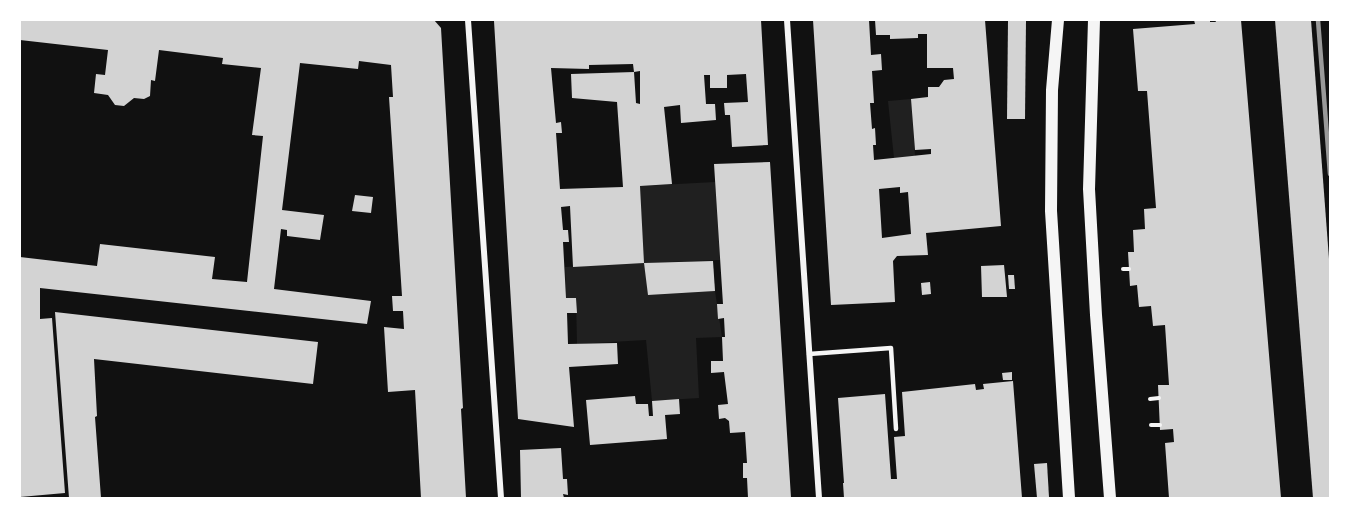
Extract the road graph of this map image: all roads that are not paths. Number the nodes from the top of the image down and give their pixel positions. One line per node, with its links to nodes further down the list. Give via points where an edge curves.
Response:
1 (468, 20): 7 (street)
2 (787, 20): 5 (street)
3 (1058, 20): 9 (main road, via 1052,90 1051,211)
4 (1094, 20): 10 (main road, via 1089,189)
5 (809, 354): 6 (lane, via 891,348); 8 (street)
6 (896, 429)
7 (501, 498)
8 (819, 498)
9 (1069, 498)
10 (1110, 498)

